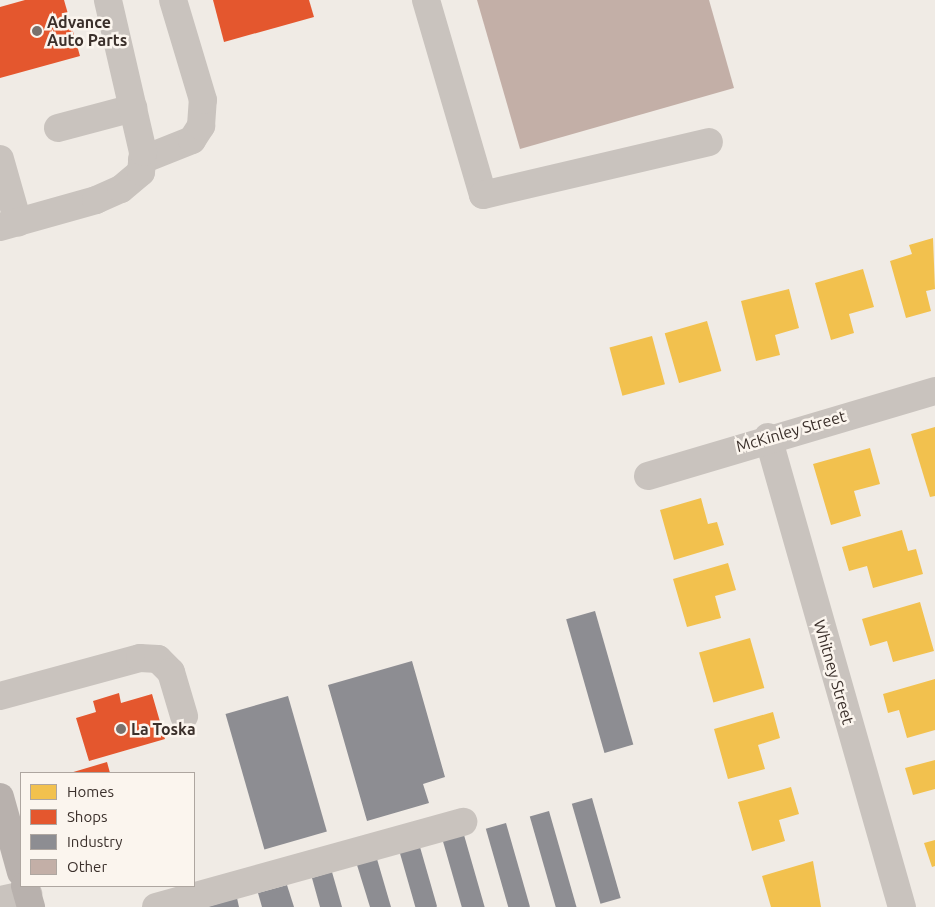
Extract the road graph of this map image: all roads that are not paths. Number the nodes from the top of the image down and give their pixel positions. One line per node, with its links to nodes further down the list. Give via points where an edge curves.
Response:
1 (108, 0): 4 (street)
2 (174, 0): 8 (street, via 204,100 201,126 192,140)
3 (426, 0): 6 (street, via 483,195)
4 (133, 108): 5 (street); 8 (street)
5 (58, 128)
6 (709, 142)
7 (0, 159): 9 (street)
8 (142, 160): 9 (street, via 141,172 121,189)
9 (9, 224)
10 (935, 391): 11 (street, McKinley Street)
11 (768, 437): 12 (street, McKinley Street); 21 (street, Whitney Street)
12 (648, 476)
13 (0, 696): 14 (street, via 140,658 158,659 171,672)
14 (184, 716)
15 (0, 797): 17 (main road)
16 (463, 822): 20 (street)
17 (20, 869)
18 (26, 890): 19 (street)
19 (0, 900)
20 (156, 907)
21 (902, 907)

